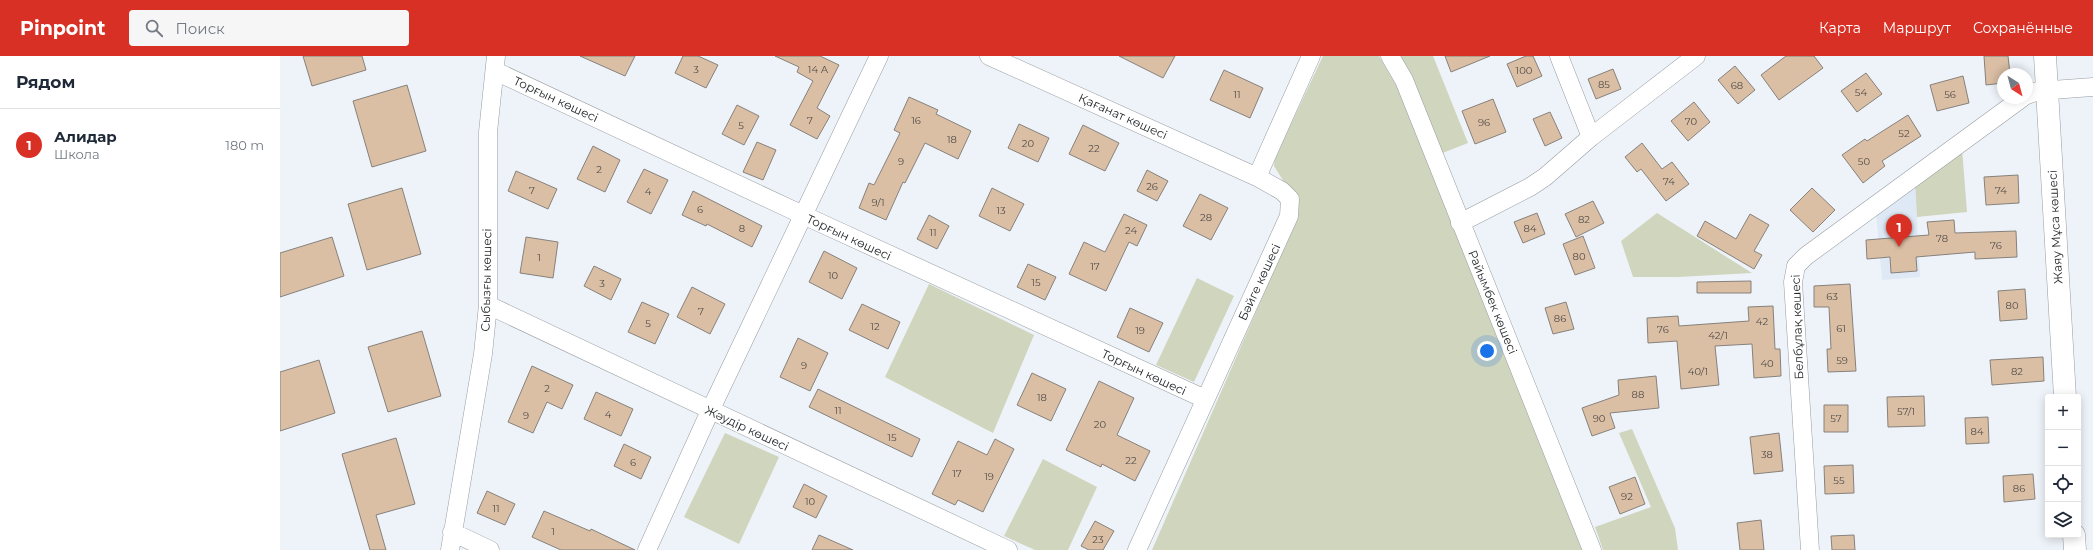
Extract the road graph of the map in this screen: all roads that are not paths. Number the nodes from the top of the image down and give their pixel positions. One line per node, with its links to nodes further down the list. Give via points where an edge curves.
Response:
1 (879, 56): 14 (street)
2 (989, 56): 13 (street, Қағанат көшесі)
3 (1311, 56): 13 (street)
4 (1390, 56): 15 (street, Райымбек көшесі, via 1404,80)
5 (1559, 56): 12 (street)
6 (1696, 56): 12 (street)
7 (2045, 56): 10 (street, Жаяу Мұса көшесі)
8 (496, 64): 14 (street, Торғын көшесі); 16 (street, Сыбызғы көшесі, via 487,152)
9 (2093, 87): 10 (street)
10 (2037, 92): 17 (street, Жаяу Мұса көшесі)
11 (2014, 104): 28 (street, Белбұлақ көшесі, via 1806,256 1796,266 1793,282)
12 (1591, 137): 15 (street, via 1560,165 1530,187)
13 (1257, 177): 18 (street, Бәйге көшесі, via 1287,195 1291,210)
14 (803, 215): 18 (street, Торғын көшесі); 19 (street)
15 (1460, 223): 27 (street, Райымбек көшесі)
16 (488, 305): 19 (street, Жәудір көшесі); 20 (street, Сыбызғы көшесі, via 483,354)
17 (2065, 394)
18 (1205, 399): 26 (street, Бәйге көшесі)
19 (710, 411): 24 (street); 25 (street, Жәудір көшесі)
20 (452, 532): 22 (street, Сыбызғы көшесі); 23 (street)
21 (2074, 538): 29 (street)
22 (450, 550)
23 (490, 550)
24 (647, 550)
25 (1008, 550)
26 (1137, 550)
27 (1592, 550)
28 (1810, 550)
29 (2075, 550)

